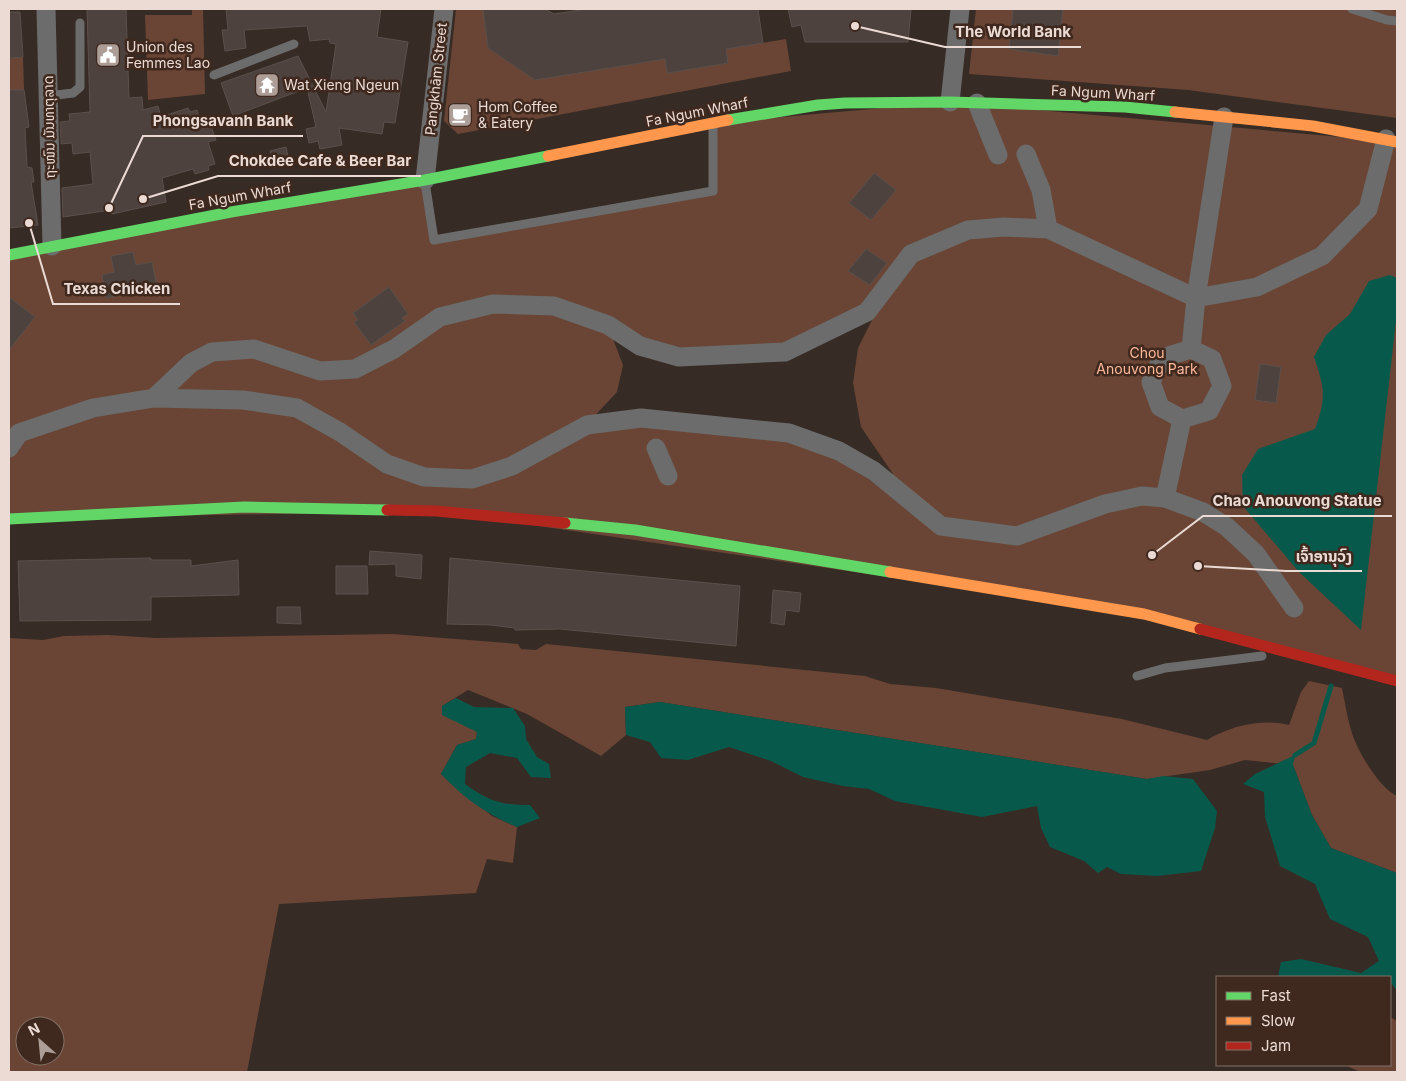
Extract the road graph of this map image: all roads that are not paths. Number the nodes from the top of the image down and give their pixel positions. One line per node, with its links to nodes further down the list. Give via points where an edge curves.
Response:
1 (46, 9): 9 (street, ຖະໜົນ ມັນທາຕຸລາດ)
2 (444, 9): 17 (street, Pangkhām Street)
3 (960, 9): 10 (street)
4 (1352, 9): 5 (lane)
5 (1397, 21)
6 (80, 23): 9 (lane, via 80,87 73,93)
7 (294, 44): 8 (lane)
8 (214, 75)
9 (48, 96): 19 (street, ຖະໜົນ ມັນທາຕຸລາດ)
10 (950, 102): 11 (street, Fa Ngum Wharf); 13 (street, Fa Ngum Wharf, via 845,102)
11 (977, 103): 12 (street, Fa Ngum Wharf, via 1125,107); 16 (street)
12 (1224, 117): 14 (street, Fa Ngum Wharf, via 1313,126); 21 (street)
13 (713, 123): 17 (street, Fa Ngum Wharf); 17 (lane, via 712,191 434,240)
14 (1391, 141): 21 (street, via 1368,209 1322,256 1258,287)
15 (1026, 154): 18 (street, via 1042,190)
16 (998, 155)
17 (425, 180): 19 (street, Fa Ngum Wharf)
18 (1048, 229): 21 (street); 23 (street, via 1004,227 968,230 911,254 867,312 785,352 679,357 640,346 608,325 554,306 493,304 440,317 394,349 354,369 320,371 254,349 212,352 191,363)
19 (52, 246): 20 (street, Fa Ngum Wharf)
20 (9, 255)
21 (1196, 298): 22 (street)
22 (1191, 349): 24 (street, via 1212,359 1222,386 1209,411); 24 (street, via 1162,358 1151,382 1160,408)
23 (154, 398): 25 (street, via 93,408); 28 (street, via 243,400 297,408 387,464 424,477 472,479 512,466 587,425 641,418 789,433 839,451 874,470 941,526 1018,536 1105,504 1142,496)
24 (1182, 419): 28 (street)
25 (12, 438)
26 (656, 448): 27 (street)
27 (668, 476)
28 (1165, 498): 30 (street, via 1203,512 1227,527 1256,554)
29 (9, 518): 31 (street, via 244,507 426,510 635,530 1144,614)
30 (1294, 608)
31 (1310, 657): 32 (lane, via 1250,656 1165,668); 33 (street)
32 (1137, 676)
33 (1397, 681)

